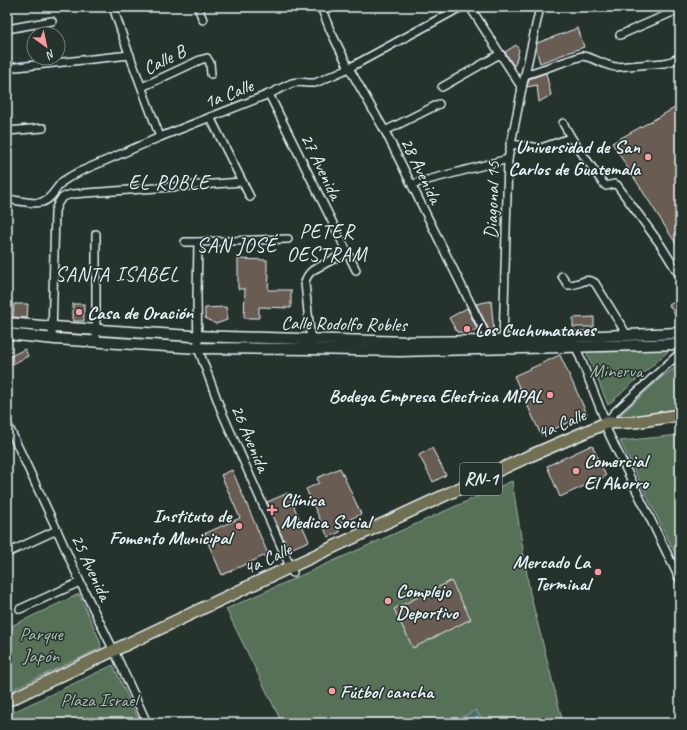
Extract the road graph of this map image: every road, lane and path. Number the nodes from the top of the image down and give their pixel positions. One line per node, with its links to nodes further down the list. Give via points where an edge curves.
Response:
1 (113, 7): 13 (street)
2 (198, 7): 8 (street)
3 (321, 7): 16 (street, 28 Avenida)
4 (462, 7): 16 (street, 1a Calle)
5 (470, 7): 12 (street)
6 (540, 7): 18 (street, Diagonal 15)
7 (680, 9): 11 (street)
8 (203, 20)
9 (52, 21): 10 (street)
10 (7, 29)
11 (620, 35)
12 (500, 54): 20 (street); 21 (street)
13 (130, 55): 15 (street); 19 (street)
14 (680, 57): 18 (street, via 664,63 616,67 582,56)
15 (7, 68)
16 (349, 68): 22 (street, 1a Calle, via 314,83 292,83); 28 (street, 28 Avenida)
17 (211, 74): 19 (street, Calle B, via 207,58)
18 (524, 75): 21 (street, Diagonal 15)
19 (142, 87): 29 (street)
20 (442, 88)
21 (522, 88): 31 (street, Diagonal 15)
22 (268, 94): 24 (street, 1a Calle); 41 (street, 27 Avenida)
23 (439, 104): 28 (street)
24 (210, 117): 29 (street, 1a Calle); 33 (street)
25 (563, 123): 30 (street)
26 (43, 128): 27 (street)
27 (7, 131)
28 (385, 131): 34 (street, 28 Avenida)
29 (160, 137): 36 (street, 1a Calle, via 70,176 43,202)
30 (572, 138): 31 (street, via 541,148); 44 (street, via 606,186 617,185)
31 (510, 144): 32 (street, Diagonal 15)
32 (508, 159): 34 (street); 56 (street, Diagonal 15)
33 (242, 182): 35 (street); 46 (street, via 63,196 55,211)
34 (412, 184): 58 (street, 28 Avenida)
35 (250, 197)
36 (7, 199)
37 (96, 234): 47 (street)
38 (288, 239): 40 (street)
39 (185, 242): 40 (street)
40 (198, 242): 51 (street, 26 Avenida)
41 (347, 252): 42 (street, 27 Avenida); 55 (street, via 313,270 306,279)
42 (356, 270)
43 (562, 276): 50 (street, via 568,285 588,279 593,281)
44 (680, 276)
45 (7, 323): 46 (main road, Calle Rodolfo Robles)
46 (53, 327): 47 (main road, Calle Rodolfo Robles); 53 (street)
47 (96, 330): 51 (main road, Calle Rodolfo Robles); 54 (street)
48 (680, 333): 50 (main road, Calle Rodolfo Robles)
49 (7, 334): 53 (main road, Calle Rodolfo Robles)
50 (627, 335): 52 (main road, Calle Rodolfo Robles)
51 (197, 336): 55 (main road, Calle Rodolfo Robles); 60 (street, 26 Avenida)
52 (574, 337): 56 (main road, Calle Rodolfo Robles); 59 (street)
53 (52, 339): 54 (main road, Calle Rodolfo Robles)
54 (96, 342): 60 (main road, Calle Rodolfo Robles)
55 (311, 344): 58 (main road, Calle Rodolfo Robles, via 409,342); 60 (main road, Calle Rodolfo Robles)
56 (502, 344): 58 (main road, Calle Rodolfo Robles); 59 (main road, Calle Rodolfo Robles)
57 (680, 344): 59 (main road, Calle Rodolfo Robles)
58 (489, 345)
59 (576, 347): 65 (street)
60 (198, 348): 68 (street, 26 Avenida, via 221,410)
61 (680, 353): 65 (street, via 615,412)
62 (680, 415): 65 (main road, 4a Calle / RN-1)
63 (680, 420): 65 (main road, 4a Calle / RN-1)
64 (7, 424): 66 (street, 25 Avenida)
65 (606, 427): 68 (main road, 4a Calle / RN-1, via 531,455); 69 (street)
66 (57, 530): 67 (street); 70 (street, 25 Avenida)
67 (7, 553)
68 (291, 570): 72 (main road, 4a Calle / RN-1)
69 (680, 580)
70 (80, 582): 71 (street); 72 (street, 25 Avenida)
71 (20, 609)
72 (115, 653): 73 (main road, 4a Calle / RN-1); 74 (main road, 4a Calle / RN-1); 75 (street, 25 Avenida)
73 (7, 701)
74 (7, 707)
75 (148, 723)

